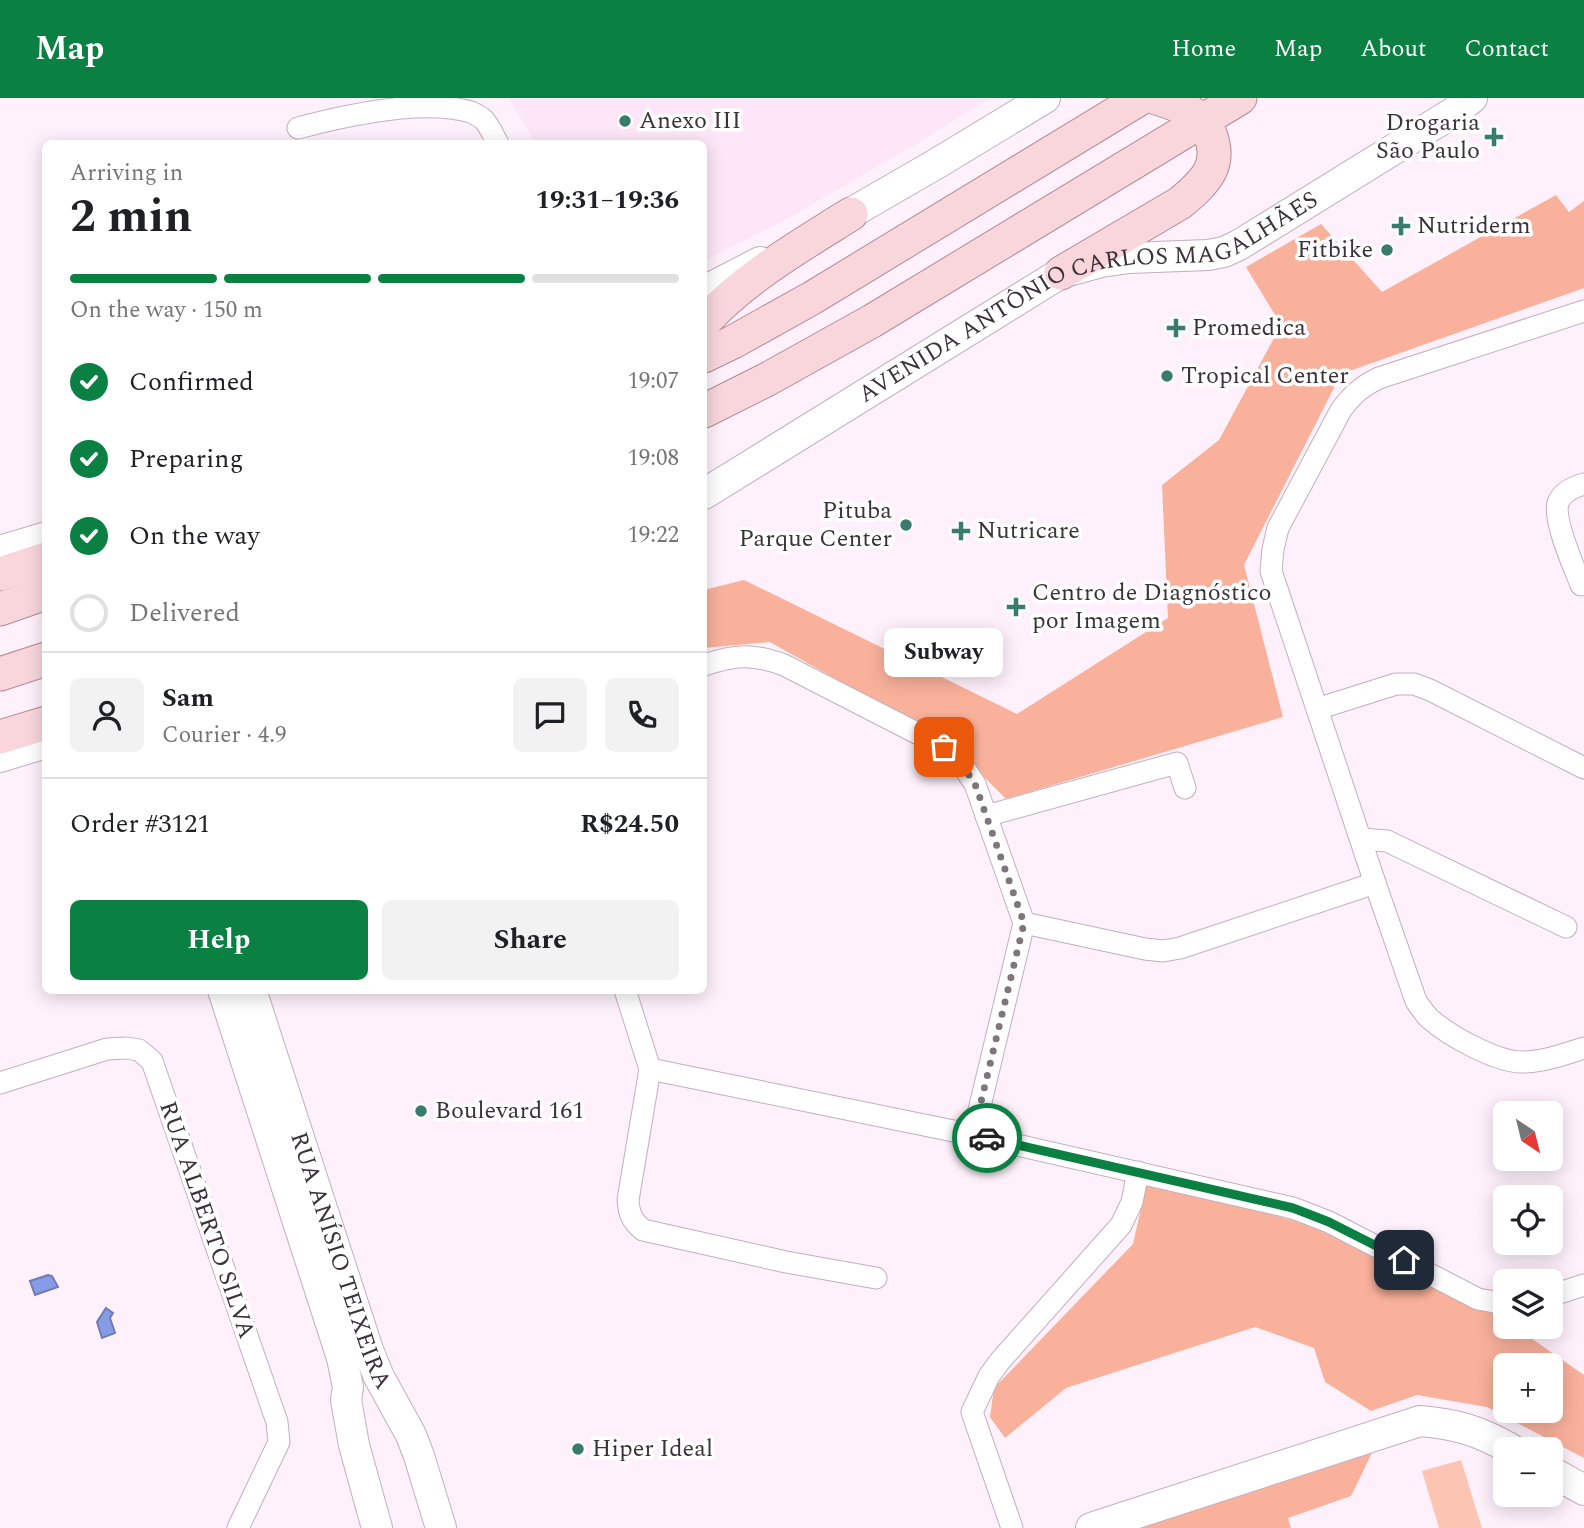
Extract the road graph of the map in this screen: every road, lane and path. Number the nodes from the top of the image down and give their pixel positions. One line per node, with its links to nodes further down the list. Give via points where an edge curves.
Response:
1 (1045, 98): 9 (street)
2 (1141, 98): 14 (main road, via 824,291)
3 (1156, 98): 6 (main road)
4 (1240, 98): 6 (main road)
5 (1472, 98): 10 (street, AVENIDA ANTÔNIO CARLOS MAGALHÃES, via 1224,252 1111,261)
6 (1202, 121): 10 (main road, via 1212,137 1214,159 1195,191); 15 (main road, via 872,321)
7 (298, 128): 8 (street, via 379,107 435,102 463,107 483,119)
8 (496, 140)
9 (851, 214): 11 (street); 13 (main road, via 738,289)
10 (1061, 273): 17 (street, AVENIDA ANTÔNIO CARLOS MAGALHÃES)
11 (707, 289)
12 (1584, 311): 28 (street, via 1379,378 1346,403 1278,528 1273,549 1274,582)
13 (707, 319)
14 (707, 355)
15 (707, 410)
16 (1584, 484): 22 (street, via 1566,492 1558,501 1557,512)
17 (707, 493)
18 (42, 538): 19 (street)
19 (0, 551)
20 (42, 559): 21 (main road)
21 (0, 574)
22 (1581, 585)
23 (42, 594): 24 (main road)
24 (0, 609)
25 (42, 660): 27 (main road)
26 (707, 664): 35 (street, via 738,656 763,657 944,747 975,784)
27 (0, 674)
28 (1317, 709): 33 (street, via 1396,684 1414,684); 36 (street)
29 (42, 724): 30 (main road)
30 (0, 737)
31 (42, 744): 32 (street)
32 (0, 757)
33 (1584, 768)
34 (1185, 788): 35 (street, via 1177,762)
35 (986, 816): 38 (street)
36 (1361, 839): 37 (street); 39 (street, via 1387,841)
37 (1374, 883): 38 (street, via 1163,951); 43 (street, via 1416,1001 1441,1029 1502,1059 1523,1063)
38 (1024, 923): 46 (street)
39 (1566, 928)
40 (224, 994): 53 (street, RUA ANÍSIO TEIXEIRA, via 342,1358)
41 (252, 994): 52 (street, RUA ANÍSIO TEIXEIRA, via 369,1350)
42 (626, 994): 44 (street)
43 (1584, 1048)
44 (650, 1069): 46 (street); 48 (street, via 628,1200 635,1223 643,1230)
45 (0, 1083): 58 (street, RUA ALBERTO SILVA, via 107,1049 139,1050 152,1061 277,1422 279,1442)
46 (973, 1135): 47 (street)
47 (1138, 1172): 51 (street, via 1293,1208 1478,1299); 57 (street, via 1121,1225 989,1376 972,1412)
48 (876, 1278)
49 (1584, 1285): 50 (street)
50 (1563, 1292)
51 (1493, 1302)
52 (391, 1399): 53 (street, via 369,1393); 60 (street, RUA ANÍSIO TEIXEIRA, via 411,1435)
53 (348, 1413): 59 (street, RUA ANÍSIO TEIXEIRA)
54 (1493, 1439): 61 (street, via 1462,1426 1420,1421)
55 (1563, 1478): 56 (street)
56 (1584, 1490)
57 (1012, 1525)
58 (238, 1528)
59 (377, 1528)
60 (441, 1528)
61 (1091, 1528)

